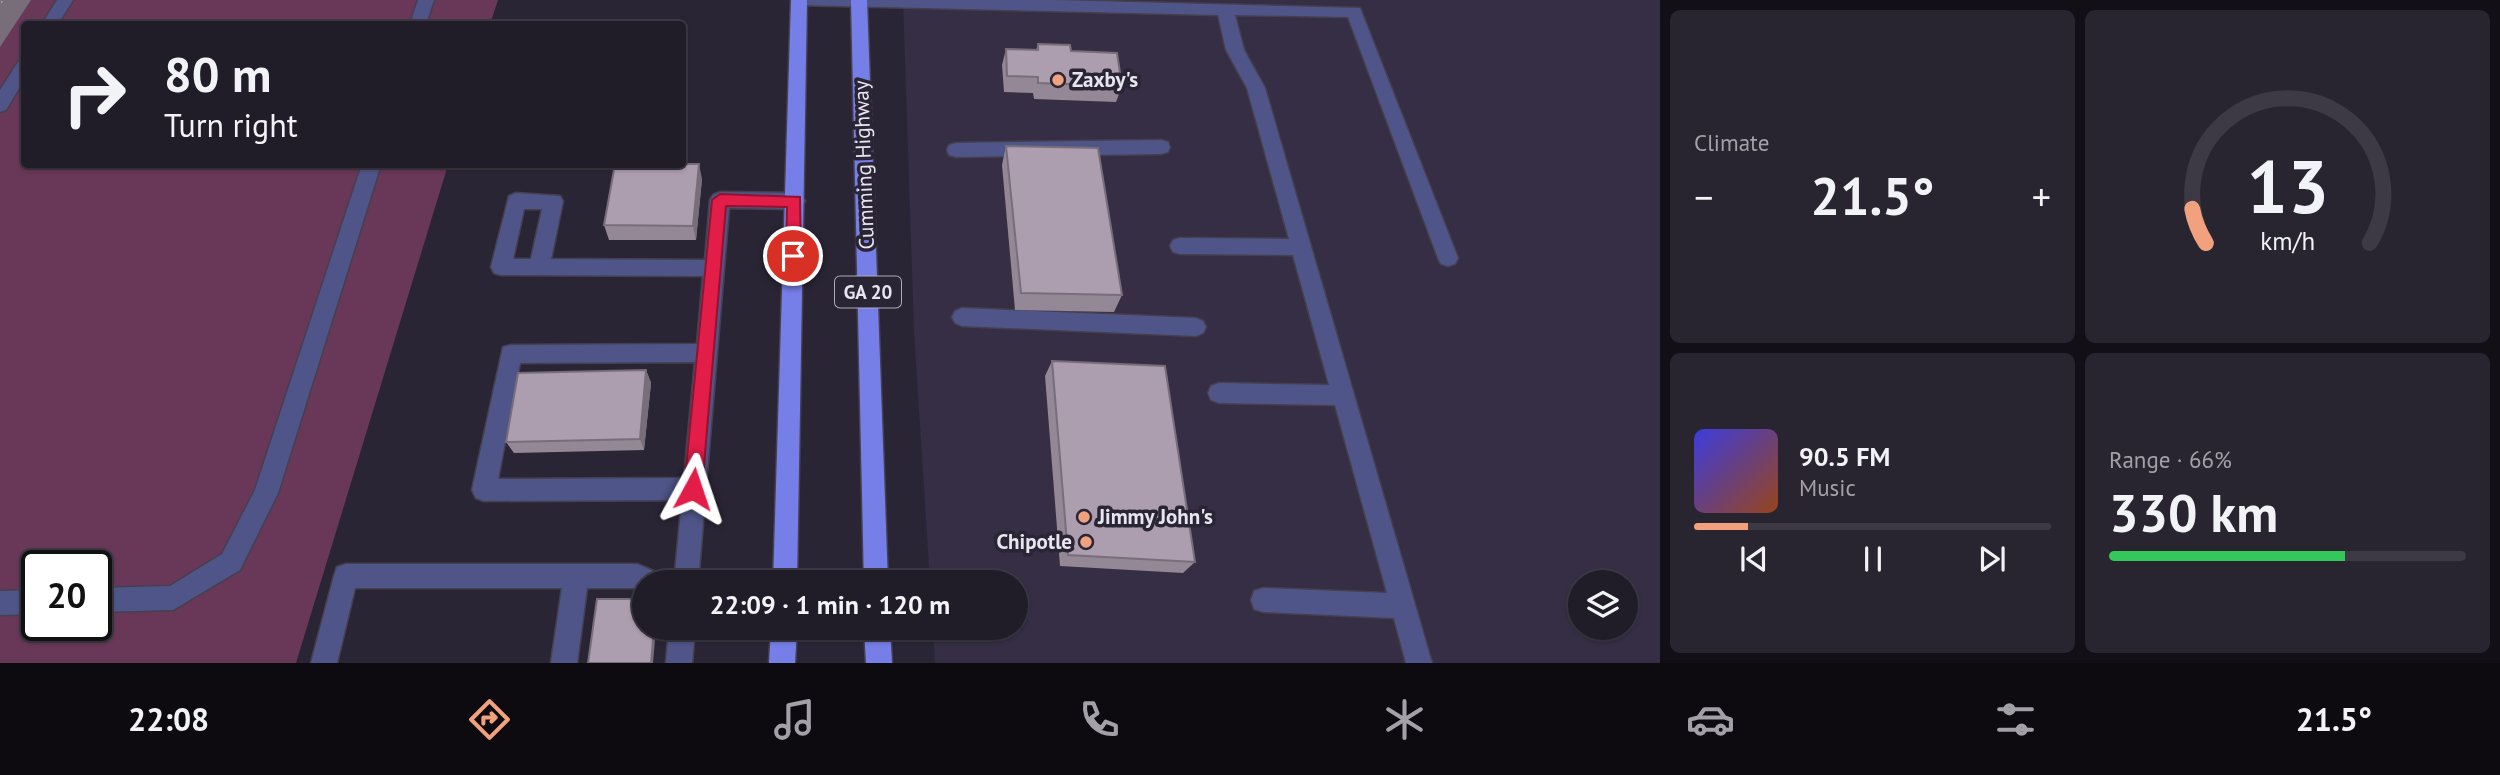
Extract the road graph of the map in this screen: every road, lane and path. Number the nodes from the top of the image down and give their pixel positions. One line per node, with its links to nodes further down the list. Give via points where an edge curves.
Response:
1 (65, 0): 7 (lane)
2 (426, 0): 8 (lane)
3 (799, 0): 4 (lane); 14 (main road)
4 (859, 1): 6 (lane); 28 (main road, Cumming Highway / GA 20)
5 (1352, 6): 6 (lane); 17 (lane)
6 (1225, 9): 16 (lane, via 1235,50 1255,88)
7 (52, 21)
8 (419, 21)
9 (21, 71): 10 (lane)
10 (0, 105)
11 (1161, 147): 12 (lane)
12 (956, 150)
13 (371, 168): 31 (lane, via 266,493 230,562 173,598)
14 (795, 201): 19 (lane, via 720,200); 27 (main road)
15 (1180, 246): 16 (lane)
16 (1301, 247): 24 (lane)
17 (1448, 258)
18 (539, 267): 19 (lane)
19 (713, 268): 22 (lane)
20 (962, 317): 21 (lane)
21 (1196, 327)
22 (705, 353): 25 (lane); 25 (lane, via 511,354 484,490)
23 (1219, 393): 24 (lane)
24 (1343, 396): 35 (lane)
25 (693, 489): 26 (lane)
26 (687, 570)
27 (785, 570)
28 (876, 570)
29 (576, 576): 30 (lane); 39 (lane, via 346,576); 40 (lane)
30 (632, 576)
31 (112, 600)
32 (1263, 600): 35 (lane)
33 (21, 602): 34 (lane)
34 (0, 603)
35 (1403, 606): 44 (lane)
36 (681, 640): 41 (lane)
37 (783, 640): 42 (main road)
38 (878, 640): 43 (main road)
39 (324, 663)
40 (564, 663)
41 (679, 663)
42 (782, 663)
43 (879, 663)
44 (1419, 663)

